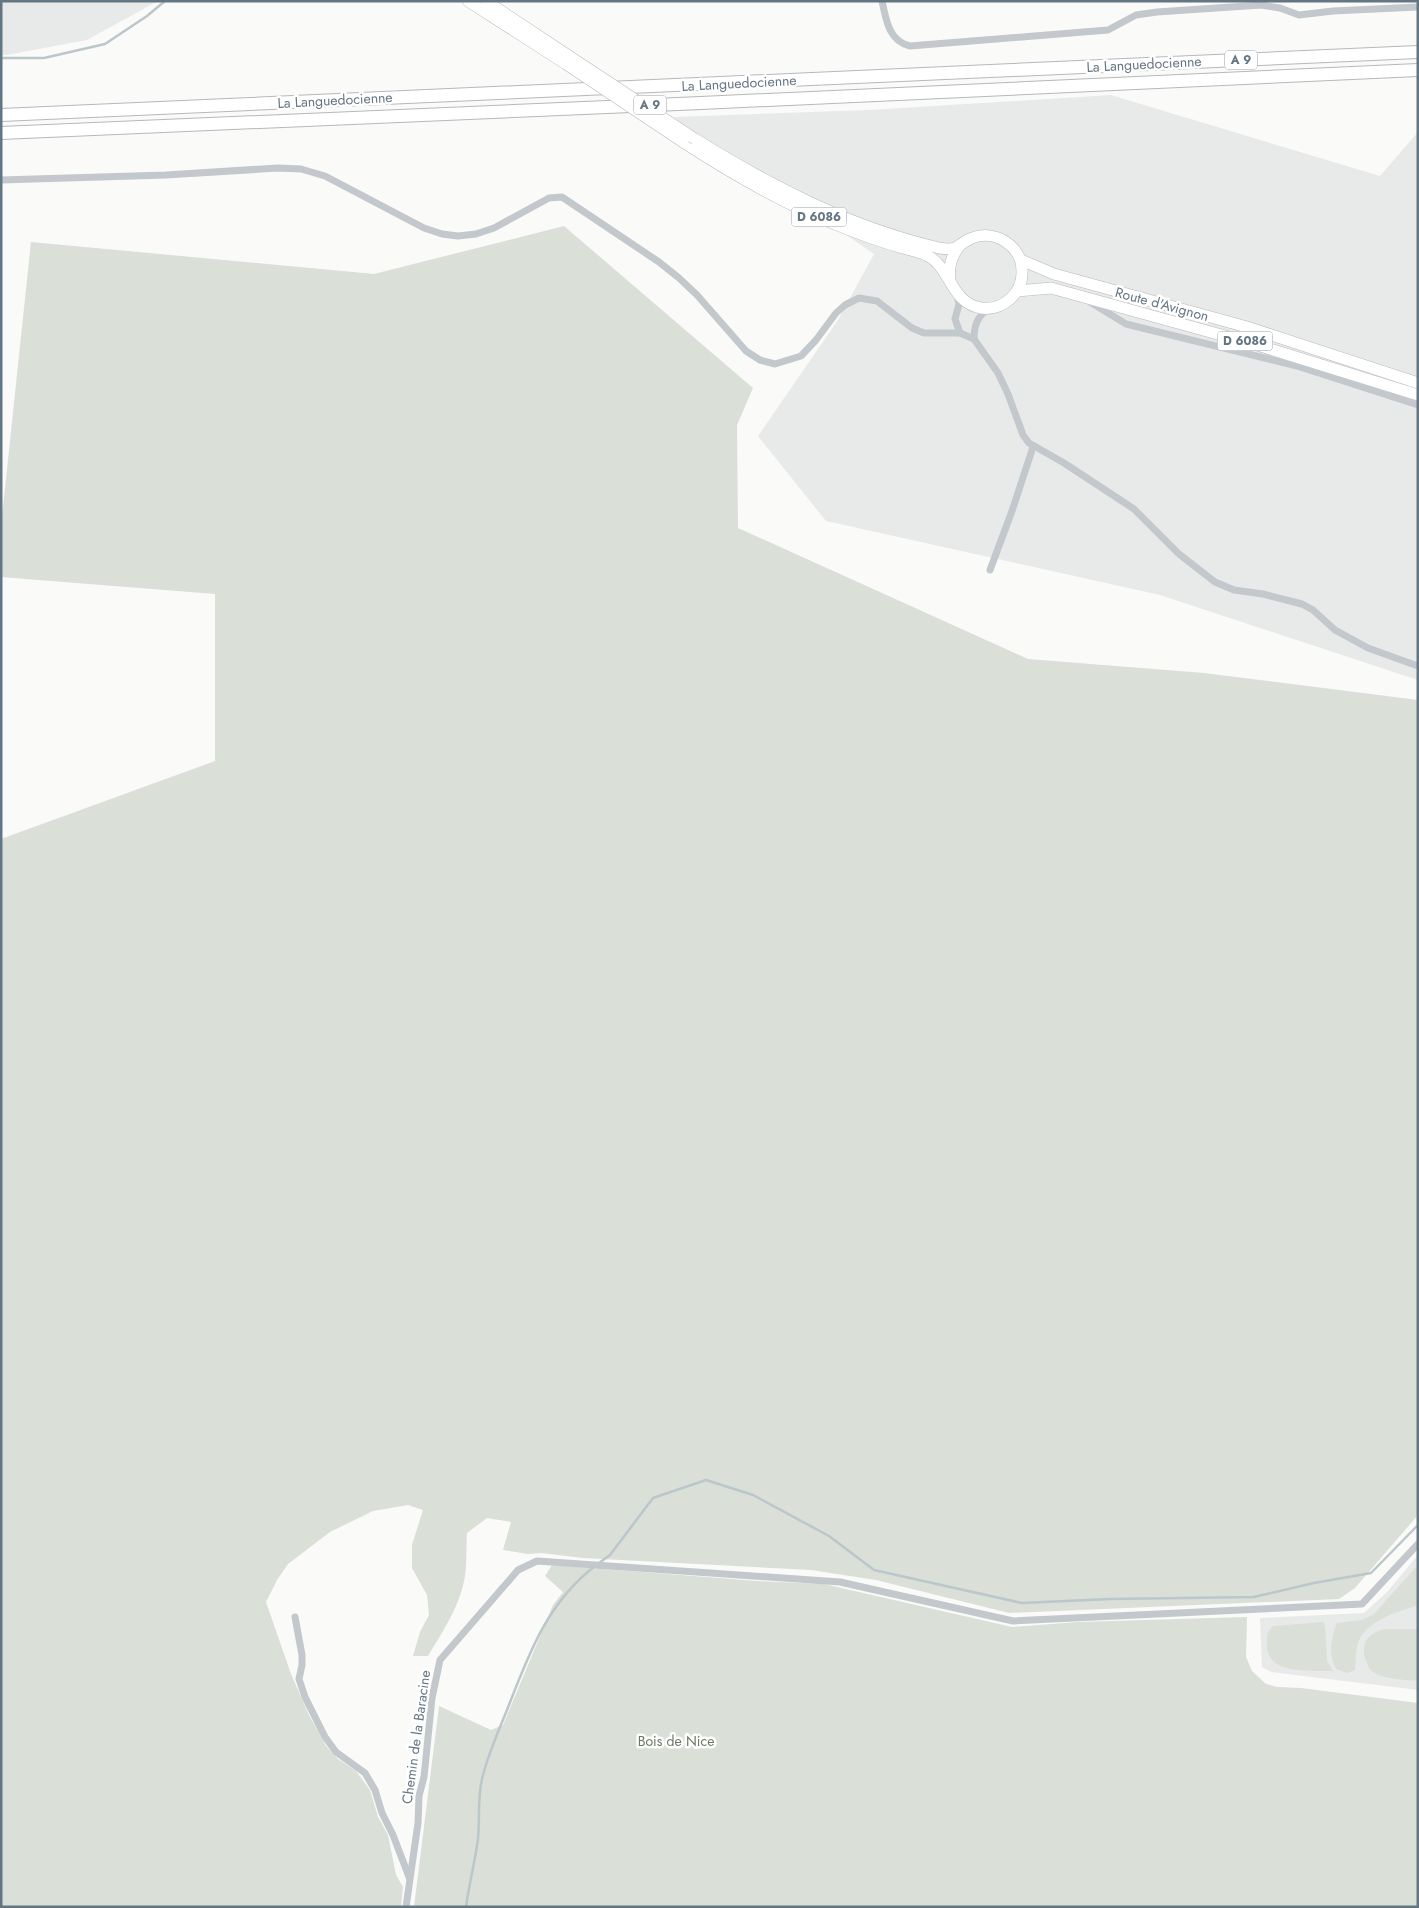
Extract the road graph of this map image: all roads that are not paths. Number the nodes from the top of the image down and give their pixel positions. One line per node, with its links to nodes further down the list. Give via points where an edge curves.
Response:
1 (468, 1): 6 (main road, D 6086)
2 (486, 1): 6 (main road, D 6086)
3 (882, 1): 4 (street, via 890,31 910,46 1108,30 1136,15 1157,12 1261,5 1299,14)
4 (1418, 7)
5 (1418, 52): 8 (highway, La Languedocienne / A 9)
6 (567, 60): 11 (main road, D 6086, bridge, via 780,188 847,219 931,246 951,248); 13 (main road, D 6086, bridge, via 683,142 738,176 850,230 926,255 939,265)
7 (1418, 70): 9 (highway, La Languedocienne / A 9)
8 (1, 115)
9 (1, 132)
10 (1, 180): 17 (street, via 301,169 325,176 424,228 458,236 494,228 549,198 562,197 672,273 697,295 746,351 760,360 775,364 801,356 836,312 859,298 877,301 924,334)
11 (961, 244): 12 (main road, via 983,235 995,236 1015,249); 13 (main road, via 950,261)
12 (1020, 260): 14 (main road, via 1021,281); 19 (main road, Route d'Avignon / D 6086, via 1054,274 1248,327)
13 (955, 291): 16 (main road, via 971,305); 17 (street)
14 (1017, 291): 15 (main road, Route d'Avignon / D 6086, via 1051,288); 16 (main road, via 1005,303)
15 (1074, 294): 20 (main road, Route d'Avignon / D 6086, via 1254,344); 21 (street, via 1126,324 1297,366)
16 (988, 308): 18 (street, via 976,322)
17 (960, 333): 18 (street)
18 (974, 339): 22 (street, via 998,373 1023,435)
19 (1418, 383)
20 (1418, 395)
21 (1418, 405)
22 (1033, 447): 23 (street); 24 (street, via 1134,509 1179,554 1215,582 1234,590 1307,606 1336,630 1368,648)
23 (990, 570)
24 (1418, 666)
25 (1418, 1544): 27 (street, Chemin de la Baracine, via 1362,1604 1013,1621 840,1582 536,1561 518,1570 440,1660 432,1698)
26 (295, 1617): 27 (street, via 302,1655 299,1679 305,1697 336,1752 365,1773 376,1790 382,1813)
27 (410, 1877): 28 (street, Chemin de la Baracine)
28 (406, 1907)

